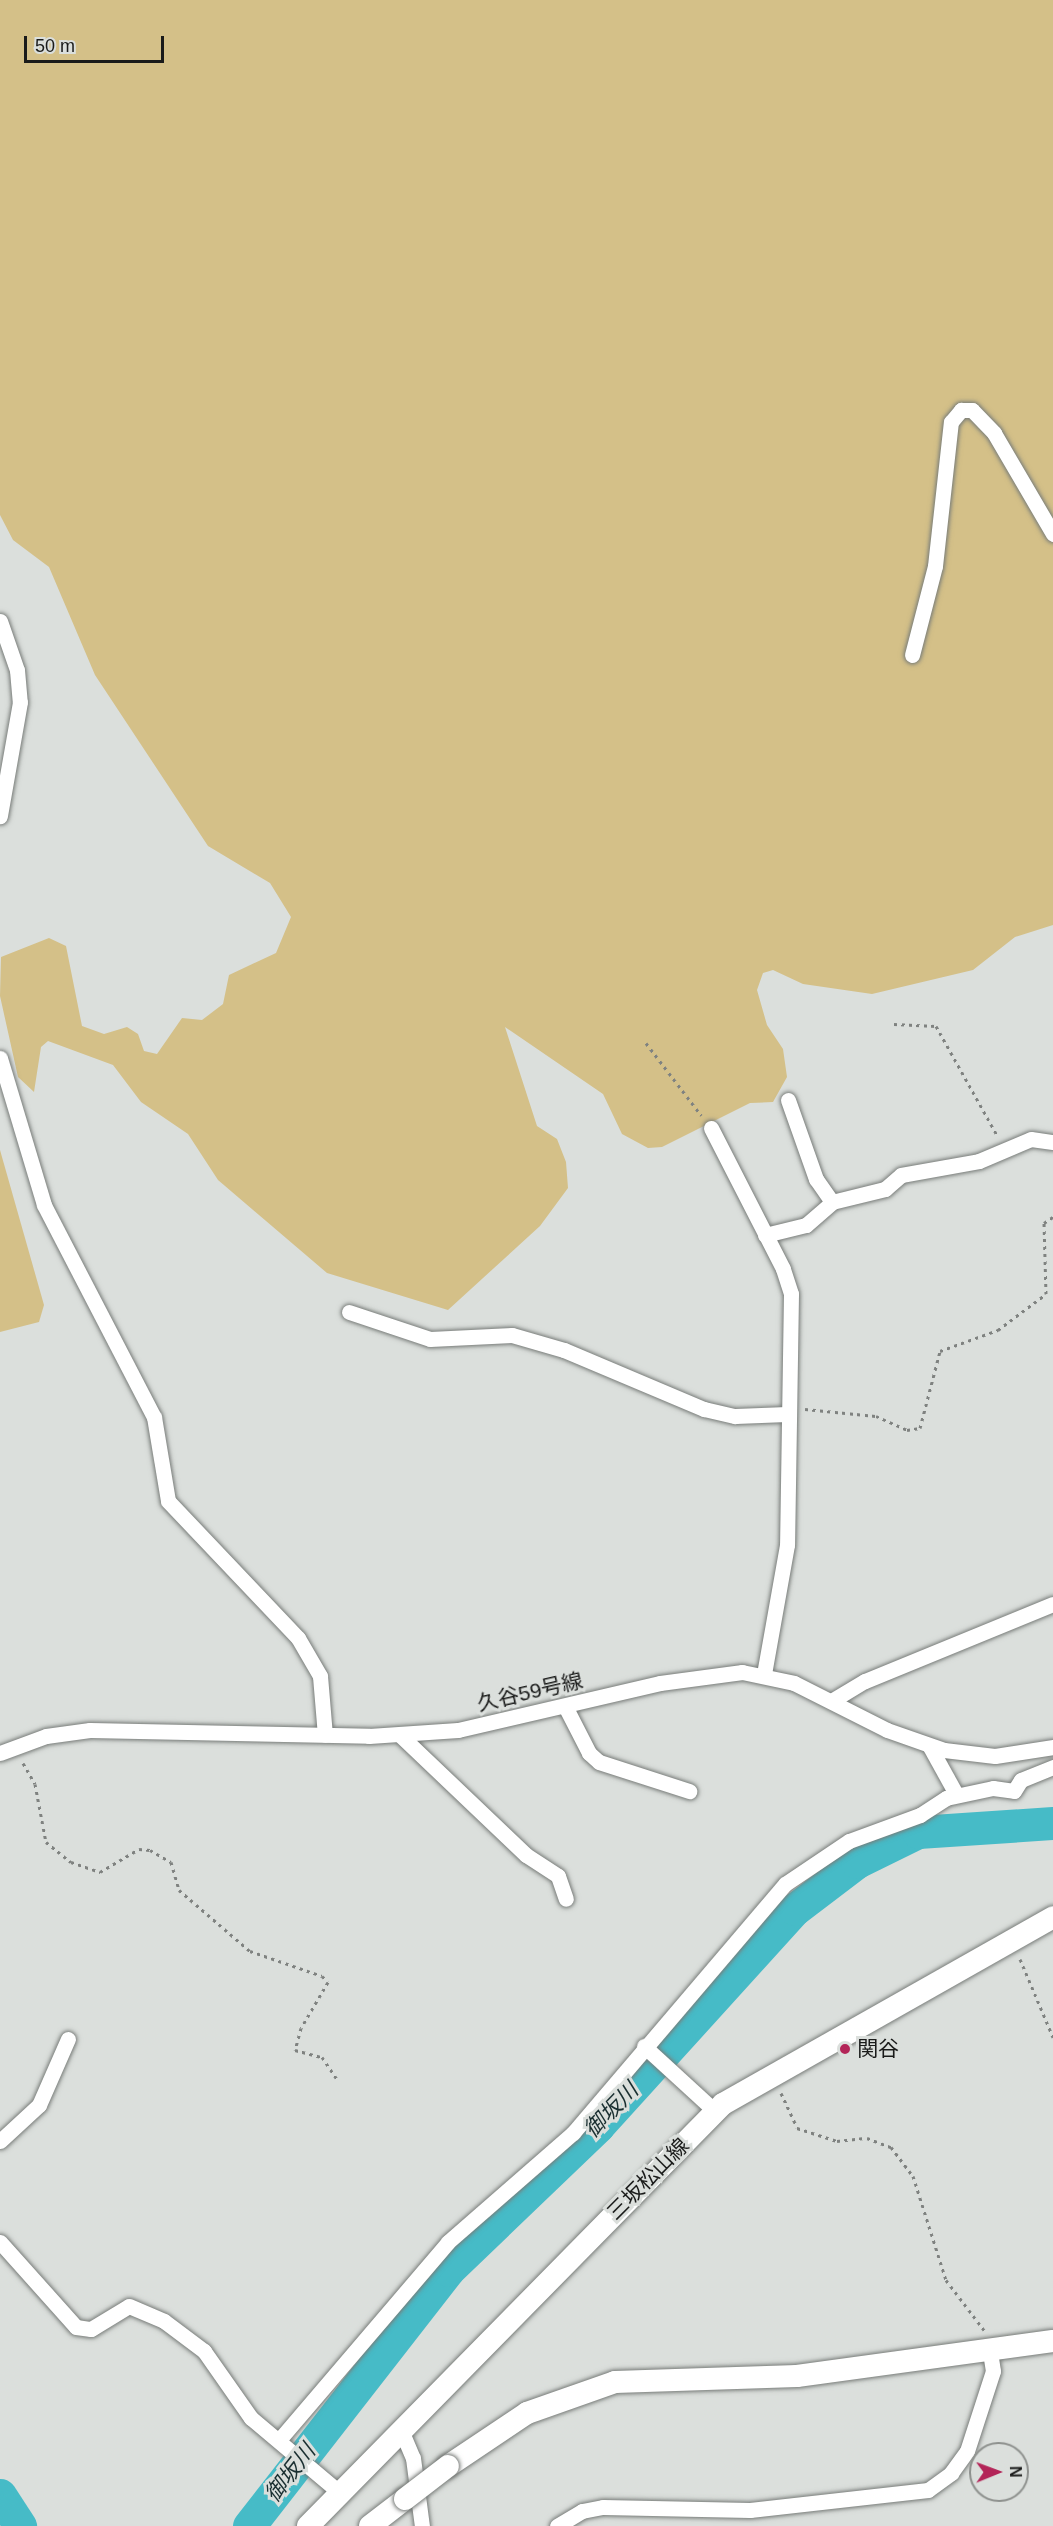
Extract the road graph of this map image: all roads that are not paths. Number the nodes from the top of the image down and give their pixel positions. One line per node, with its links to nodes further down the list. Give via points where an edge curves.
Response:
1 (1053, 534): 3 (street, via 994,433 972,410 961,410 951,422 935,566)
2 (0, 621): 4 (street, via 17,670 20,702)
3 (912, 656)
4 (0, 816)
5 (0, 1058): 17 (street, via 44,1205 154,1417 168,1501 298,1638 321,1676)
6 (788, 1100): 9 (street, via 816,1179)
7 (711, 1128): 10 (street)
8 (1053, 1142): 9 (street, via 1031,1139 979,1161 901,1175 885,1189)
9 (832, 1202): 10 (street, via 806,1225)
10 (765, 1235): 12 (street, via 791,1294)
11 (350, 1312): 12 (street, via 430,1339 512,1335 564,1350 704,1409 735,1416)
12 (787, 1414): 14 (street, via 787,1545)
13 (1053, 1604): 15 (street, via 865,1681)
14 (764, 1674): 15 (street, 久谷59号線); 16 (street, 久谷59号線, via 710,1674)
15 (833, 1700): 19 (street, 久谷59号線)
16 (566, 1706): 18 (street, 久谷59号線, via 458,1730); 23 (street, via 589,1753 599,1762)
17 (325, 1735): 18 (street, 久谷59号線); 21 (street, 久谷59号線, via 90,1730)
18 (400, 1735): 25 (street, via 526,1854 558,1876)
19 (930, 1747): 20 (street, 久谷59号線, via 995,1756); 24 (street)
20 (1053, 1747)
21 (6, 1750)
22 (1053, 1767): 24 (street, via 1021,1780 1014,1791)
23 (689, 1791)
24 (956, 1794): 28 (street, via 920,1815 849,1841 785,1884)
25 (566, 1899)
26 (1053, 1917): 29 (main road, 三坂松山線, via 777,2069)
27 (68, 2039): 30 (street, via 39,2105)
28 (645, 2047): 29 (street); 35 (street, via 573,2133 448,2242)
29 (715, 2111): 34 (main road, 三坂松山線)
30 (0, 2141)
31 (0, 2242): 35 (street, via 76,2327 91,2329 129,2306 164,2321 204,2351 251,2418)
32 (1053, 2341): 33 (main road)
33 (990, 2352): 38 (main road, bridge, via 797,2376 615,2382 559,2397 527,2413 448,2466); 40 (street, via 993,2371 967,2451 951,2473 928,2490 750,2510 603,2507 582,2511)
34 (401, 2430): 36 (main road, 三坂松山線); 39 (street, via 413,2458)
35 (282, 2442): 36 (street)
36 (333, 2486): 37 (main road, 三坂松山線)
37 (308, 2526)
38 (370, 2526)
39 (422, 2526)
40 (557, 2526)

